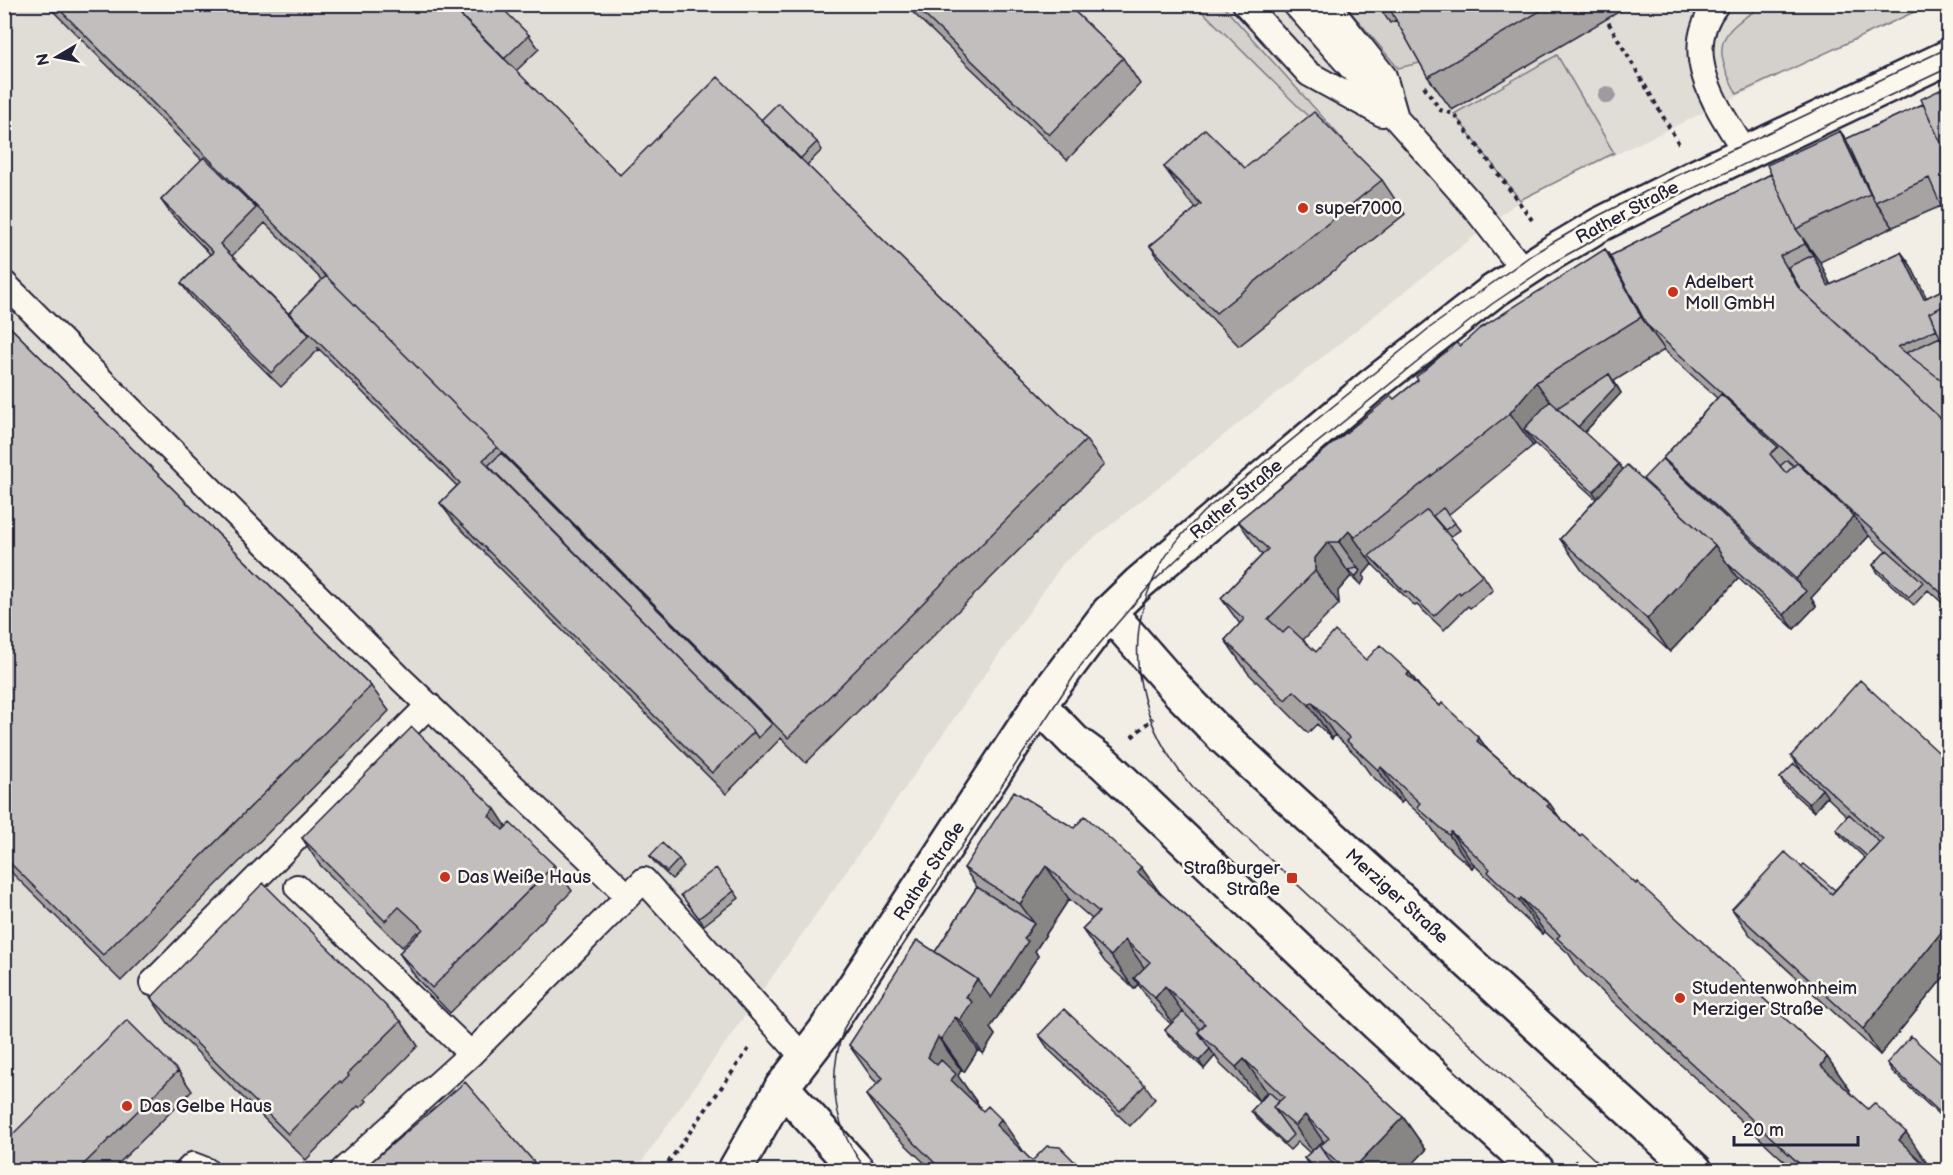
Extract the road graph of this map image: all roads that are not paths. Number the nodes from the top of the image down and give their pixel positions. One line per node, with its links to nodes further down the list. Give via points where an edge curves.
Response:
1 (1245, 4): 6 (lane, via 1309,74)
2 (1295, 4): 6 (lane)
3 (1327, 4): 6 (lane, via 1384,76)
4 (1717, 4): 7 (lane, via 1701,35 1700,61 1703,76)
5 (1948, 57): 7 (street, Rather Straße)
6 (1397, 122): 8 (lane, via 1474,207)
7 (1746, 153): 8 (street, Rather Straße, via 1599,225)
8 (1524, 271): 10 (street, Rather Straße, via 1491,292 1370,387 1178,547)
9 (4, 283): 11 (lane)
10 (1109, 612): 12 (street, Rather Straße); 25 (street, Merziger Straße, via 1222,736)
11 (429, 705): 14 (lane); 15 (lane)
12 (1038, 705): 17 (street, Rather Straße); 24 (street)
13 (297, 887): 16 (lane)
14 (628, 896): 16 (lane); 17 (lane, via 644,880)
15 (152, 984)
16 (471, 1054): 21 (lane)
17 (804, 1058): 18 (street, Rather Straße)
18 (782, 1087): 22 (street, Rather Straße); 23 (street)
19 (188, 1170): 20 (lane, via 194,1165)
20 (206, 1170)
21 (343, 1170)
22 (735, 1170)
23 (857, 1170)
24 (1537, 1170)
25 (1695, 1170)

